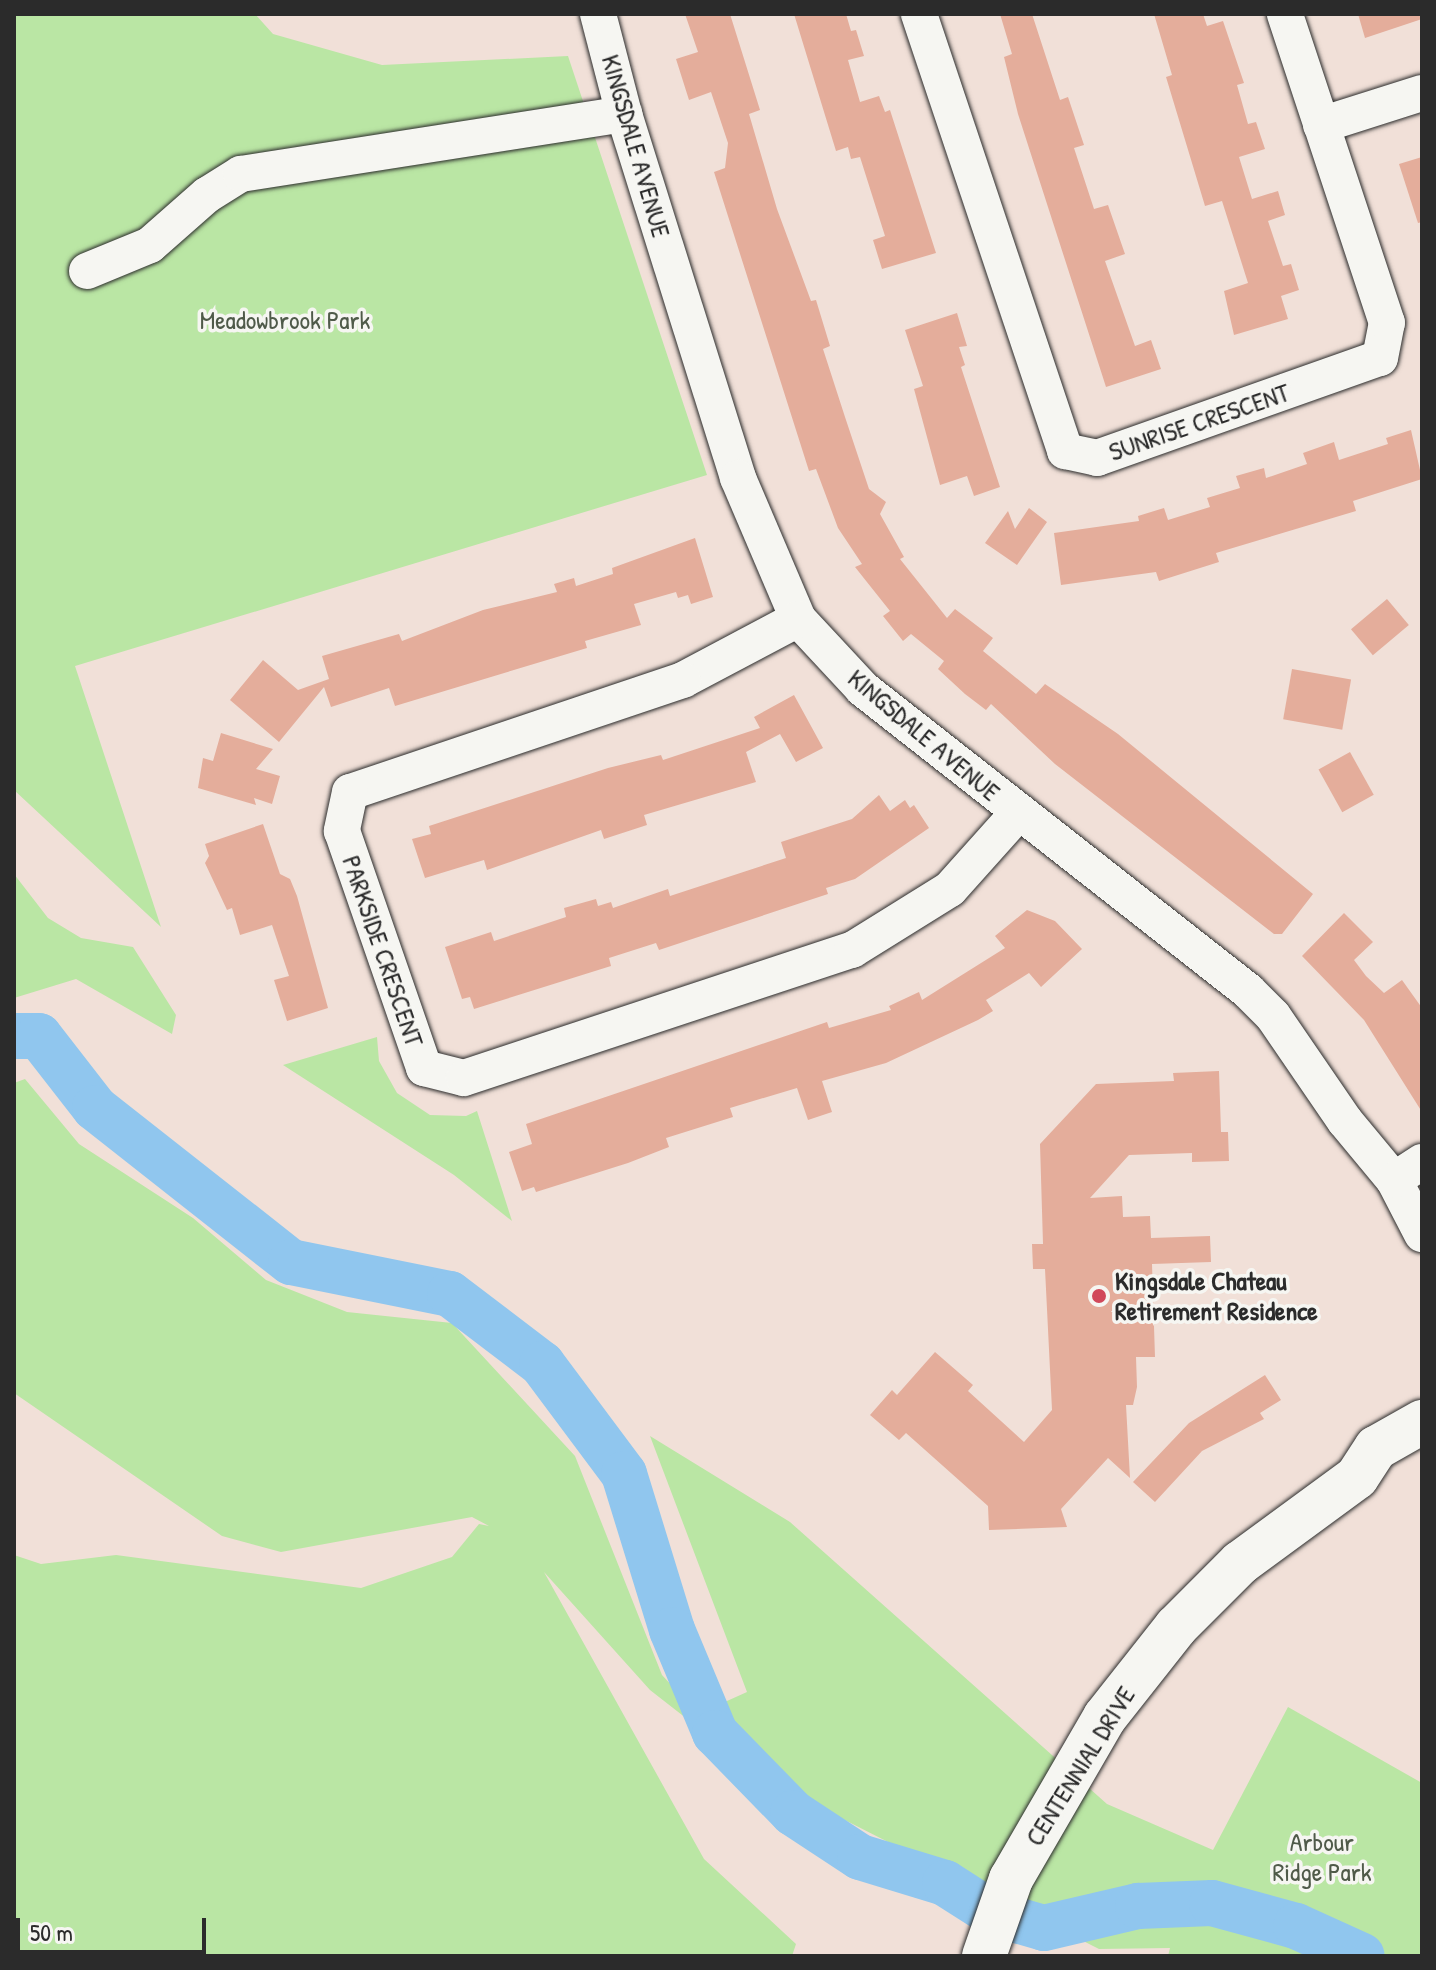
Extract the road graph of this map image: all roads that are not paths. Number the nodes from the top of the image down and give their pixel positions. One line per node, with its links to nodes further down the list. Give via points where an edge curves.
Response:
1 (598, 14): 5 (street, KINGSDALE AVENUE)
2 (919, 14): 6 (street, SUNRISE CRESCENT, via 1065,451 1097,458 1380,358 1387,323)
3 (1285, 14): 6 (street, SUNRISE CRESCENT)
4 (1422, 93): 6 (street)
5 (624, 114): 7 (street, via 241,174 207,195 150,245); 8 (street, KINGSDALE AVENUE, via 738,478)
6 (1321, 125)
7 (87, 271)
8 (798, 619): 9 (street, KINGSDALE AVENUE, via 863,689); 9 (street, PARKSIDE CRESCENT, via 683,680 350,792 342,831 424,1068 464,1078 852,950 950,889)
9 (1018, 813): 10 (street, KINGSDALE AVENUE, via 1248,991 1273,1016 1345,1121)
10 (1408, 1171): 11 (street, KINGSDALE AVENUE)
11 (1422, 1234)
12 (1422, 1422): 14 (main road, CENTENNIAL DRIVE, via 1376,1448)
13 (1422, 1451): 14 (main road, CENTENNIAL DRIVE, via 1390,1469)
14 (1357, 1477): 15 (main road, CENTENNIAL DRIVE, via 1240,1563 1176,1627 1105,1717 1011,1879)
15 (984, 1956)

